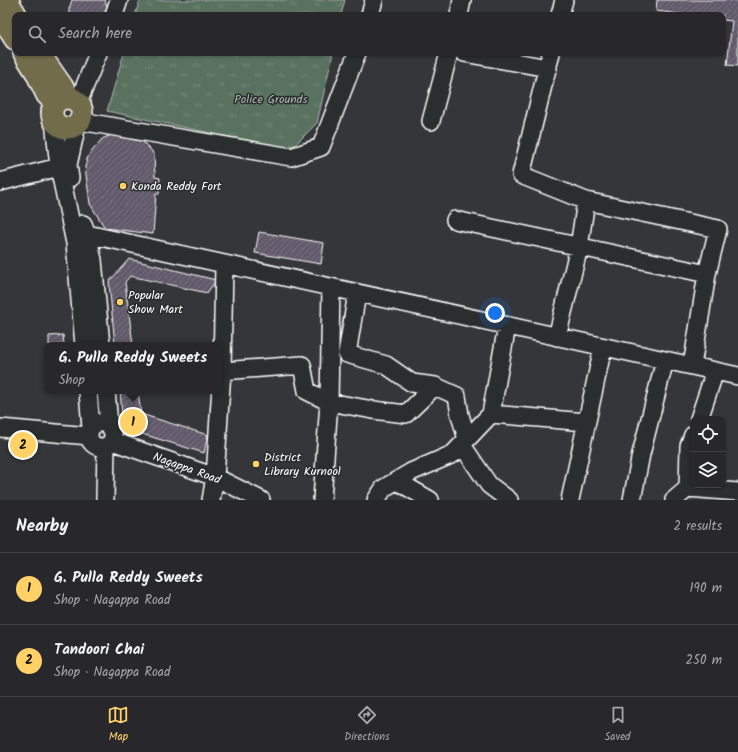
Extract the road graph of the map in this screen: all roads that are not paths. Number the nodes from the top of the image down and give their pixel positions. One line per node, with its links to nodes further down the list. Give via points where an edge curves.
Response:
1 (7, 0): 6 (main road)
2 (119, 0): 7 (street)
3 (374, 0): 8 (street)
4 (462, 0): 9 (street)
5 (564, 0): 10 (street)
6 (14, 12)
7 (115, 12)
8 (371, 12)
9 (460, 12)
10 (561, 12)
11 (0, 15): 12 (main road)
12 (12, 34)
13 (26, 56): 20 (main road, via 47,95)
14 (41, 56): 20 (main road)
15 (97, 56): 20 (street)
16 (357, 56): 20 (street, via 321,147 291,157)
17 (448, 56): 21 (street)
18 (500, 56): 19 (street)
19 (549, 60): 24 (street, via 521,175)
20 (69, 112): 22 (street); 26 (street, via 68,165)
21 (431, 121)
22 (59, 166): 23 (street); 26 (street)
23 (0, 182)
24 (586, 201): 27 (street); 29 (street, via 718,230)
25 (455, 220): 27 (street)
26 (80, 234): 28 (street); 34 (street, via 75,243); 35 (street, via 93,260)
27 (579, 247): 29 (street); 33 (street)
28 (224, 264): 30 (street); 39 (street)
29 (707, 274): 38 (street)
30 (331, 287): 31 (street); 46 (street)
31 (357, 293): 32 (street); 42 (street, via 347,354 386,365 412,383)
32 (507, 326): 33 (street); 47 (street)
33 (557, 336): 36 (street)
34 (84, 342)
35 (101, 342)
36 (603, 346): 37 (street); 49 (street)
37 (665, 360): 38 (street); 67 (street)
38 (692, 366): 40 (street)
39 (222, 371): 46 (street, via 302,364 307,391)
40 (715, 371): 41 (street); 48 (street)
41 (738, 376)
42 (435, 386): 46 (street, via 406,414); 53 (street, via 457,396)
43 (88, 394): 51 (street)
44 (106, 394): 52 (street)
45 (220, 394): 55 (street)
46 (329, 402): 62 (street)
47 (491, 414): 49 (street); 53 (street)
48 (700, 416)
49 (586, 422): 66 (street)
50 (0, 428): 51 (street)
51 (90, 432): 52 (street, Nagappa Road, via 90,440 95,445 102,447)
52 (109, 438): 55 (street, Nagappa Road); 59 (street)
53 (464, 442): 56 (street, via 453,454 411,472); 65 (street, via 489,485)
54 (690, 443): 57 (street)
55 (215, 477): 60 (street); 61 (street, Nagappa Road)
56 (397, 481): 63 (street, via 384,488); 64 (street)
57 (688, 488): 58 (street); 68 (street)
58 (733, 495)
59 (105, 500)
60 (211, 500)
61 (261, 500)
62 (322, 500)
63 (376, 500)
64 (430, 500)
65 (509, 500)
66 (570, 500)
67 (632, 500)
68 (674, 500)

